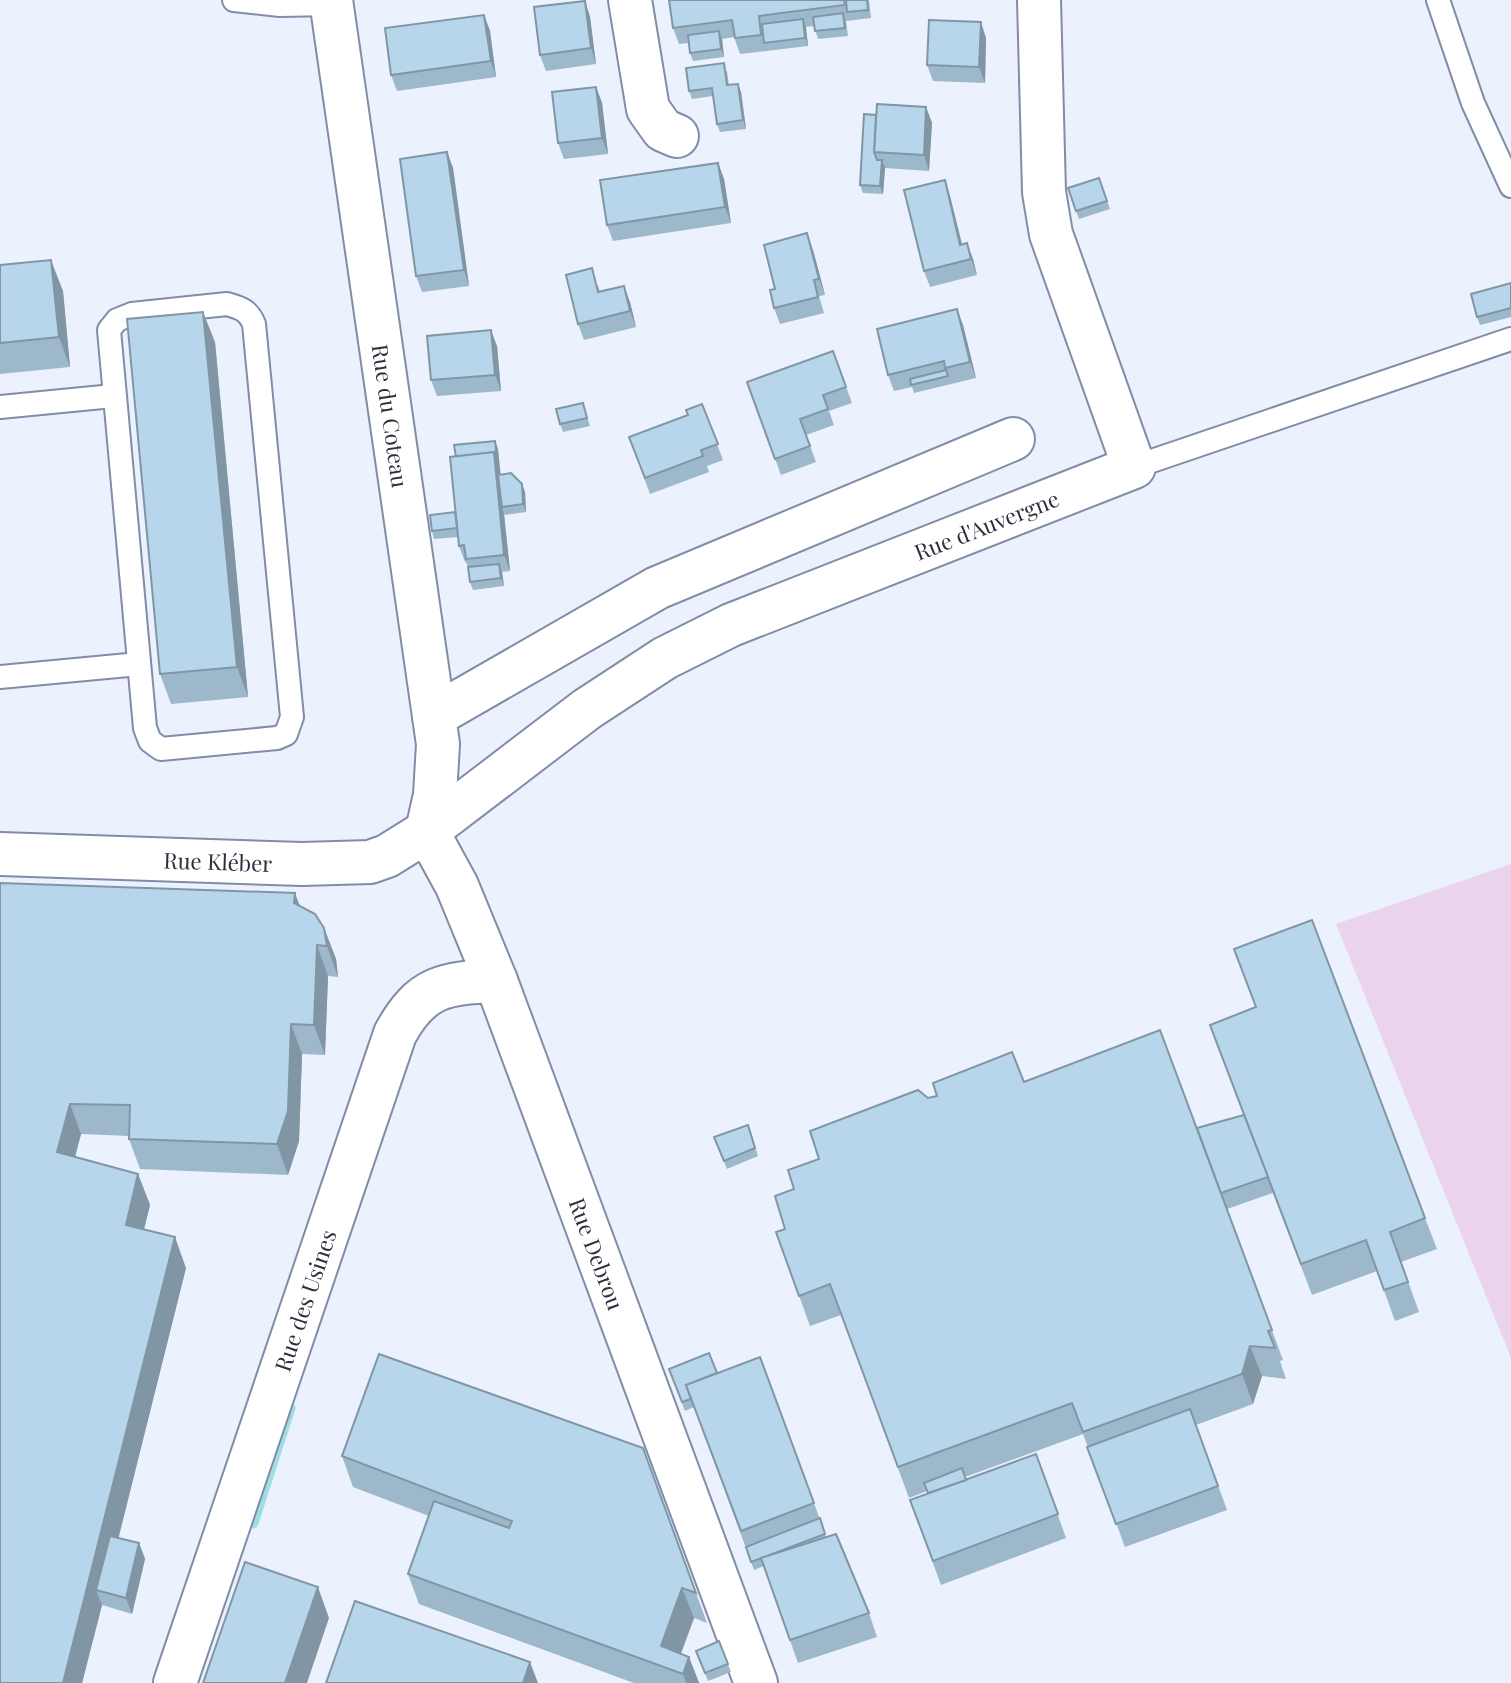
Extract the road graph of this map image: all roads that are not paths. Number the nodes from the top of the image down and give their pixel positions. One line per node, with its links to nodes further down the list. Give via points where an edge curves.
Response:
1 (234, 0): 5 (lane, via 280,5)
2 (630, 0): 6 (street, via 648,109 663,130)
3 (1039, 0): 12 (street, via 1044,192 1051,234)
4 (1438, 0): 7 (lane, via 1473,103)
5 (342, 1): 15 (street, Rue du Coteau)
6 (677, 136)
7 (1511, 186)
8 (1511, 339): 12 (lane)
9 (113, 396): 10 (lane); 13 (lane); 13 (lane, via 109,330 117,320 227,304 251,315 290,727 277,738 161,749 145,728)
10 (0, 407)
11 (1013, 439): 15 (street, via 657,588)
12 (1134, 467): 16 (street, Rue d'Auvergne, via 731,625 665,658 587,709)
13 (139, 664): 14 (lane)
14 (0, 677)
15 (434, 716): 16 (street, Rue du Coteau, via 437,768)
16 (427, 831): 17 (street, Rue Kléber, via 387,856 333,865); 18 (street, Rue Debrou, via 457,886)
17 (0, 854)
18 (496, 981): 19 (street, Rue des Usines, via 439,987 418,1000 395,1034); 20 (street, Rue Debrou)
19 (175, 1683)
20 (756, 1683)

